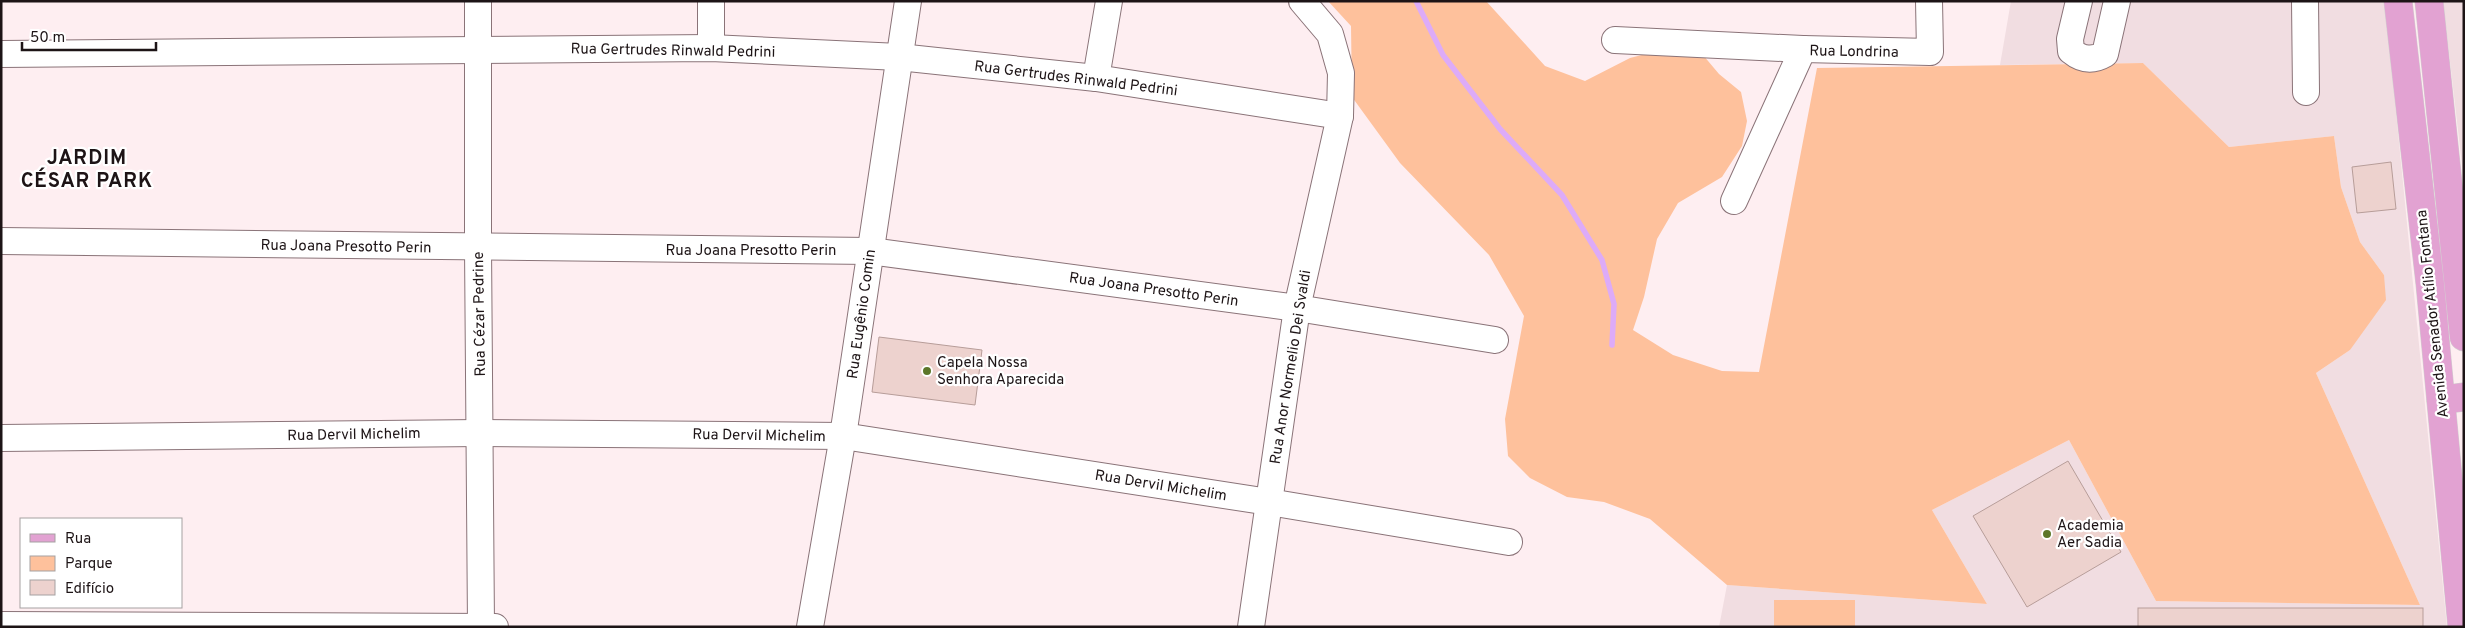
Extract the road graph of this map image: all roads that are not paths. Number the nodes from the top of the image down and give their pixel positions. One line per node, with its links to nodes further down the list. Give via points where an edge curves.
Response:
1 (478, 1): 14 (street, Rua Cézar Pedrine)
2 (711, 1): 13 (street)
3 (908, 1): 17 (street, Rua Eugênio Comin)
4 (1109, 1): 18 (street)
5 (1302, 1): 20 (street, Rua Anor Normelio Dei Svaldi, via 1330,34 1341,73)
6 (1929, 1): 15 (street, Rua Londrina, via 1930,52)
7 (2079, 1): 8 (street, via 2070,39 2072,51 2078,57 2096,59 2105,54)
8 (2117, 1)
9 (2305, 1): 19 (street)
10 (2398, 1): 28 (main road, Avenida Senador Atílio Fontana, via 2430,284)
11 (2429, 1): 26 (main road, Avenida Senador Atílio Fontana)
12 (1615, 40): 15 (street)
13 (711, 48): 14 (street, Rua Gertrudes Rinwald Pedrini); 17 (street, Rua Gertrudes Rinwald Pedrini)
14 (478, 49): 16 (street, Rua Gertrudes Rinwald Pedrini); 23 (street, Rua Cézar Pedrine)
15 (1802, 49): 21 (street, Rua Londrina)
16 (1, 54)
17 (899, 57): 18 (street, Rua Gertrudes Rinwald Pedrini); 24 (street, Rua Eugênio Comin)
18 (1096, 78): 20 (street, Rua Gertrudes Rinwald Pedrini)
19 (2306, 92)
20 (1340, 116): 25 (street, Rua Anor Normelio Dei Svaldi)
21 (1734, 201)
22 (1, 241): 23 (street, Rua Joana Presotto Perin)
23 (478, 248): 24 (street, Rua Joana Presotto Perin); 29 (street, Rua Cézar Pedrine)
24 (870, 251): 25 (street, Rua Joana Presotto Perin); 30 (street, Rua Eugênio Comin)
25 (1297, 308): 27 (street, Rua Joana Presotto Perin); 32 (street, Rua Anor Normelio Dei Svaldi)
26 (2464, 337)
27 (1495, 340)
28 (2452, 398): 39 (main road, Avenida Senador Atílio Fontana)
29 (480, 433): 30 (street, Rua Dervil Michelim); 31 (street, Rua Dervil Michelim); 35 (street, Rua Cézar Pedrine)
30 (843, 436): 32 (street, Rua Dervil Michelim); 37 (street, Rua Eugênio Comin)
31 (1, 438)
32 (1269, 502): 33 (street, Rua Dervil Michelim); 38 (street, Rua Anor Normelio Dei Svaldi)
33 (1509, 542)
34 (1, 625): 35 (street)
35 (481, 627): 36 (street)
36 (495, 627)
37 (810, 627)
38 (1252, 627)
39 (2462, 627)

